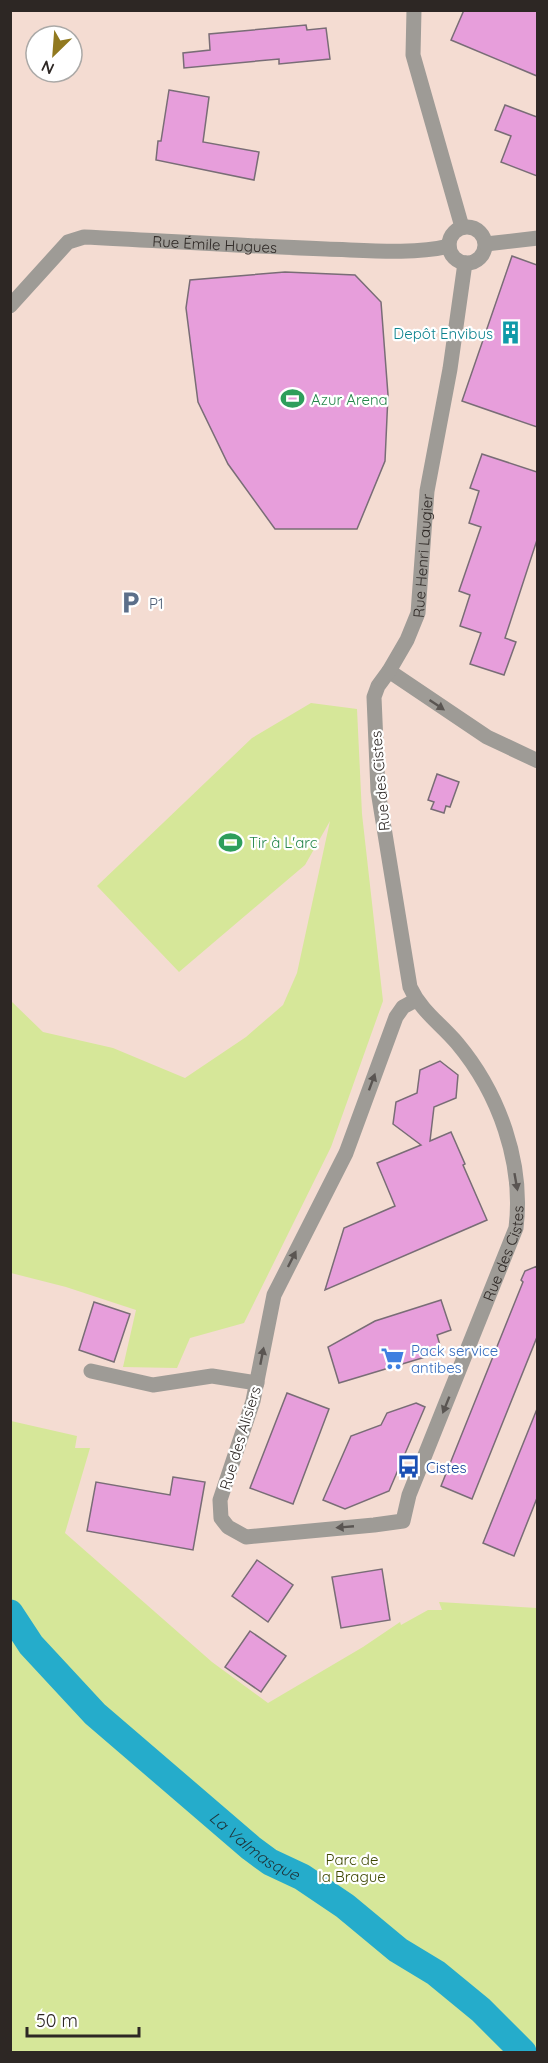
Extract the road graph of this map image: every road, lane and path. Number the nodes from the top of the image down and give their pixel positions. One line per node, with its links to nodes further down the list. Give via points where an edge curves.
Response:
1 (414, 10): 2 (street, via 413,55)
2 (462, 227): 4 (street, via 475,228); 5 (street, via 452,235)
3 (537, 238): 4 (street)
4 (486, 244): 6 (street, via 482,256)
5 (449, 246): 6 (street, via 454,258); 7 (street, Rue Émile Hugues, via 357,250 84,237 68,242)
6 (465, 263): 8 (street, Rue Henri Laugier, via 427,490 418,614)
7 (10, 306)
8 (389, 671): 9 (street, one-way to 9, via 487,737); 10 (street, Rue des Cistes, via 374,697 378,791 406,972)
9 (537, 761)
10 (416, 1000): 12 (street, Rue des Alisiers, one-way to 10, via 274,1295 346,1153 396,1017 403,1007); 13 (street, Rue des Cistes, one-way to 13, via 456,1043 493,1099 513,1159 518,1194 512,1244 409,1495)
11 (91, 1371): 12 (street, via 153,1385 212,1376)
12 (257, 1383): 13 (street, Rue des Alisiers, one-way to 12, via 255,1538 228,1527 221,1518 220,1500)
13 (403, 1521)

